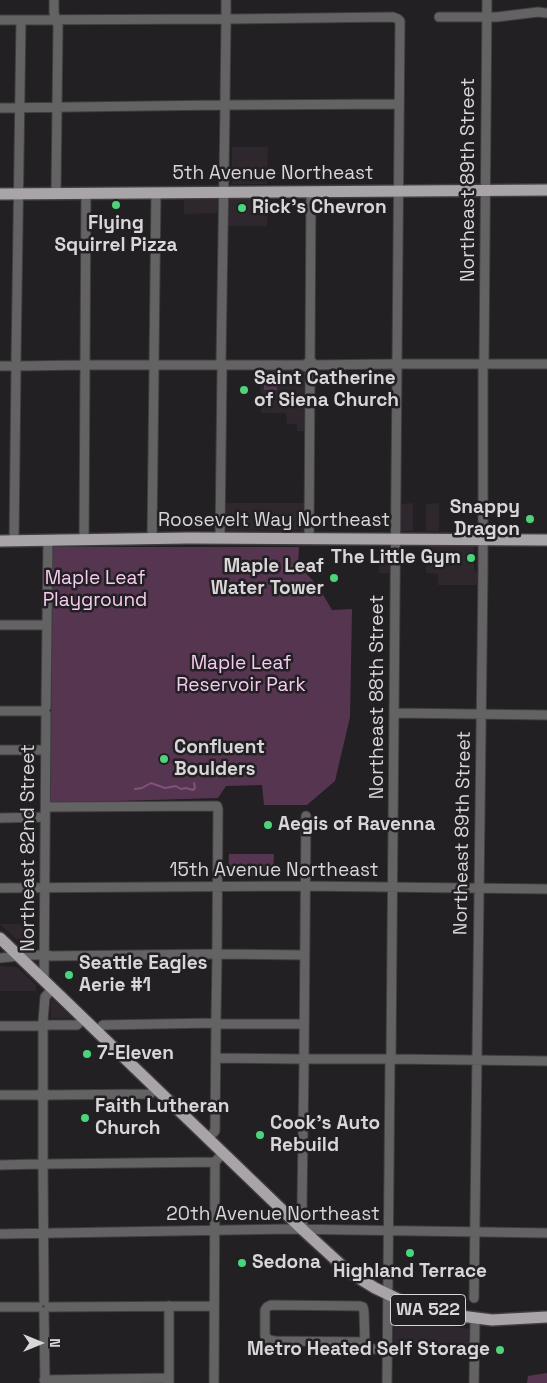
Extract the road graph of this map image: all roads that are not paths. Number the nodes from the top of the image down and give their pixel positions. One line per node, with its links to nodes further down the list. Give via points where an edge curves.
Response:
1 (54, 0): 10 (street)
2 (226, 0): 7 (street)
3 (487, 0): 6 (street, Northeast 89th Street)
4 (547, 12): 6 (street)
5 (439, 17): 6 (street)
6 (486, 17): 16 (street, Northeast 89th Street)
7 (226, 19): 10 (street); 11 (street, Northeast 88th Street, via 398,19); 12 (street)
8 (0, 20): 9 (street)
9 (21, 20): 10 (street); 14 (street)
10 (56, 20): 15 (street)
11 (399, 104): 12 (street); 18 (street, Northeast 88th Street)
12 (225, 105): 15 (street); 19 (street)
13 (0, 108): 14 (street)
14 (20, 108): 15 (street); 25 (street)
15 (57, 108): 21 (street)
16 (485, 190): 17 (main road, 5th Avenue Northeast); 18 (main road, 5th Avenue Northeast); 27 (street, Northeast 89th Street)
17 (547, 190)
18 (398, 191): 20 (main road, 5th Avenue Northeast); 26 (street, Northeast 88th Street)
19 (224, 192): 20 (main road, 5th Avenue Northeast); 23 (main road, 5th Avenue Northeast); 31 (street)
20 (311, 192): 32 (street)
21 (56, 193): 22 (main road, 5th Avenue Northeast); 25 (main road, 5th Avenue Northeast)
22 (86, 193): 23 (main road, 5th Avenue Northeast); 29 (street)
23 (156, 193): 30 (street)
24 (0, 194): 25 (main road, 5th Avenue Northeast)
25 (18, 194): 34 (street)
26 (397, 364): 27 (street); 32 (street); 38 (street, Northeast 88th Street)
27 (483, 364): 28 (street); 41 (street, Northeast 89th Street)
28 (547, 364)
29 (85, 365): 30 (street); 34 (street); 40 (street)
30 (154, 365): 31 (street); 35 (street)
31 (221, 365): 32 (street); 36 (street)
32 (310, 365): 37 (street)
33 (0, 366): 34 (street)
34 (16, 366): 44 (street)
35 (152, 538): 36 (main road, Roosevelt Way Northeast); 40 (main road, Roosevelt Way Northeast)
36 (220, 538): 37 (main road, Roosevelt Way Northeast)
37 (308, 538): 38 (main road, Roosevelt Way Northeast)
38 (395, 539): 41 (main road, Roosevelt Way Northeast); 49 (street, Northeast 88th Street)
39 (48, 540): 40 (main road, Roosevelt Way Northeast); 44 (main road, Roosevelt Way Northeast); 46 (street, Northeast 82nd Street)
40 (84, 540)
41 (483, 540): 42 (main road, Roosevelt Way Northeast); 50 (street, Northeast 89th Street)
42 (547, 540)
43 (0, 541): 44 (main road, Roosevelt Way Northeast)
44 (14, 541)
45 (0, 625): 46 (street)
46 (48, 625): 48 (street, Northeast 82nd Street)
47 (0, 710): 48 (street)
48 (45, 711): 53 (street, Northeast 82nd Street)
49 (394, 713): 50 (street); 61 (street, Northeast 88th Street)
50 (481, 714): 51 (street); 63 (street, Northeast 89th Street)
51 (547, 715)
52 (0, 750): 53 (street)
53 (46, 750): 54 (street, Northeast 82nd Street)
54 (46, 807): 56 (street, Northeast 82nd Street); 60 (street, via 217,806)
55 (306, 816): 58 (street)
56 (46, 817): 57 (street); 59 (street, Northeast 82nd Street)
57 (0, 818)
58 (305, 886): 60 (street, 15th Avenue Northeast); 61 (street, 15th Avenue Northeast); 69 (street)
59 (45, 887): 60 (street, 15th Avenue Northeast); 62 (street, 15th Avenue Northeast); 68 (street, Northeast 82nd Street)
60 (217, 887): 66 (street)
61 (392, 887): 63 (street, 15th Avenue Northeast); 80 (street, Northeast 88th Street)
62 (0, 888)
63 (479, 888): 64 (street, 15th Avenue Northeast); 81 (street, Northeast 89th Street)
64 (547, 890)
65 (0, 938): 67 (main road, WA 522)
66 (217, 954): 68 (street); 69 (street); 73 (street)
67 (18, 955): 68 (street); 70 (street); 71 (main road, WA 522)
68 (45, 955): 71 (street, Northeast 82nd Street)
69 (304, 955): 74 (street)
70 (0, 958)
71 (49, 984): 72 (main road, WA 522); 75 (street, Northeast 82nd Street)
72 (84, 1018): 75 (street, via 77,1025); 77 (main road, WA 522)
73 (216, 1023): 74 (street); 77 (street, via 103,1025); 78 (street)
74 (304, 1024): 79 (street)
75 (43, 1025): 76 (street); 85 (street, Northeast 82nd Street)
76 (0, 1026)
77 (97, 1031): 83 (main road, WA 522)
78 (216, 1058): 79 (street); 86 (street, via 215,1130)
79 (304, 1058): 80 (street); 91 (street)
80 (390, 1059): 81 (street); 93 (street, Northeast 88th Street)
81 (477, 1060): 82 (street); 94 (street, Northeast 89th Street)
82 (547, 1061)
83 (156, 1088): 85 (street, via 150,1094); 86 (main road, WA 522)
84 (0, 1095): 85 (street)
85 (43, 1095): 89 (street, Northeast 82nd Street)
86 (208, 1138): 87 (main road, WA 522)
87 (223, 1153): 88 (street); 91 (main road, WA 522)
88 (215, 1162): 89 (street); 92 (street)
89 (43, 1164): 90 (street); 97 (street, Northeast 82nd Street)
90 (0, 1165)
91 (303, 1230): 92 (street, 20th Avenue Northeast); 93 (street, 20th Avenue Northeast); 98 (main road, WA 522, via 349,1272)
92 (215, 1231): 97 (street, 20th Avenue Northeast); 101 (street)
93 (389, 1231): 94 (street, 20th Avenue Northeast); 98 (street, Northeast 88th Street)
94 (475, 1231): 95 (street, 20th Avenue Northeast); 99 (street, Northeast 89th Street)
95 (547, 1233)
96 (0, 1234): 97 (street, 20th Avenue Northeast)
97 (43, 1234): 102 (street, Northeast 82nd Street)
98 (388, 1295): 105 (main road, WA 522, via 428,1310); 107 (street, Northeast 88th Street)
99 (474, 1298)
100 (170, 1306): 101 (street); 102 (street); 109 (street)
101 (214, 1306): 110 (street)
102 (44, 1307): 103 (street); 108 (street, Northeast 82nd Street)
103 (0, 1308)
104 (547, 1317): 105 (main road, WA 522)
105 (475, 1319): 112 (street)
106 (364, 1342): 106 (street, via 364,1309 358,1305 271,1305 265,1310 265,1336 269,1340); 107 (street, via 370,1349)
107 (387, 1349): 111 (street, Northeast 88th Street)
108 (44, 1381): 109 (street)
109 (168, 1381)
110 (214, 1383)
111 (387, 1383)
112 (474, 1383)

